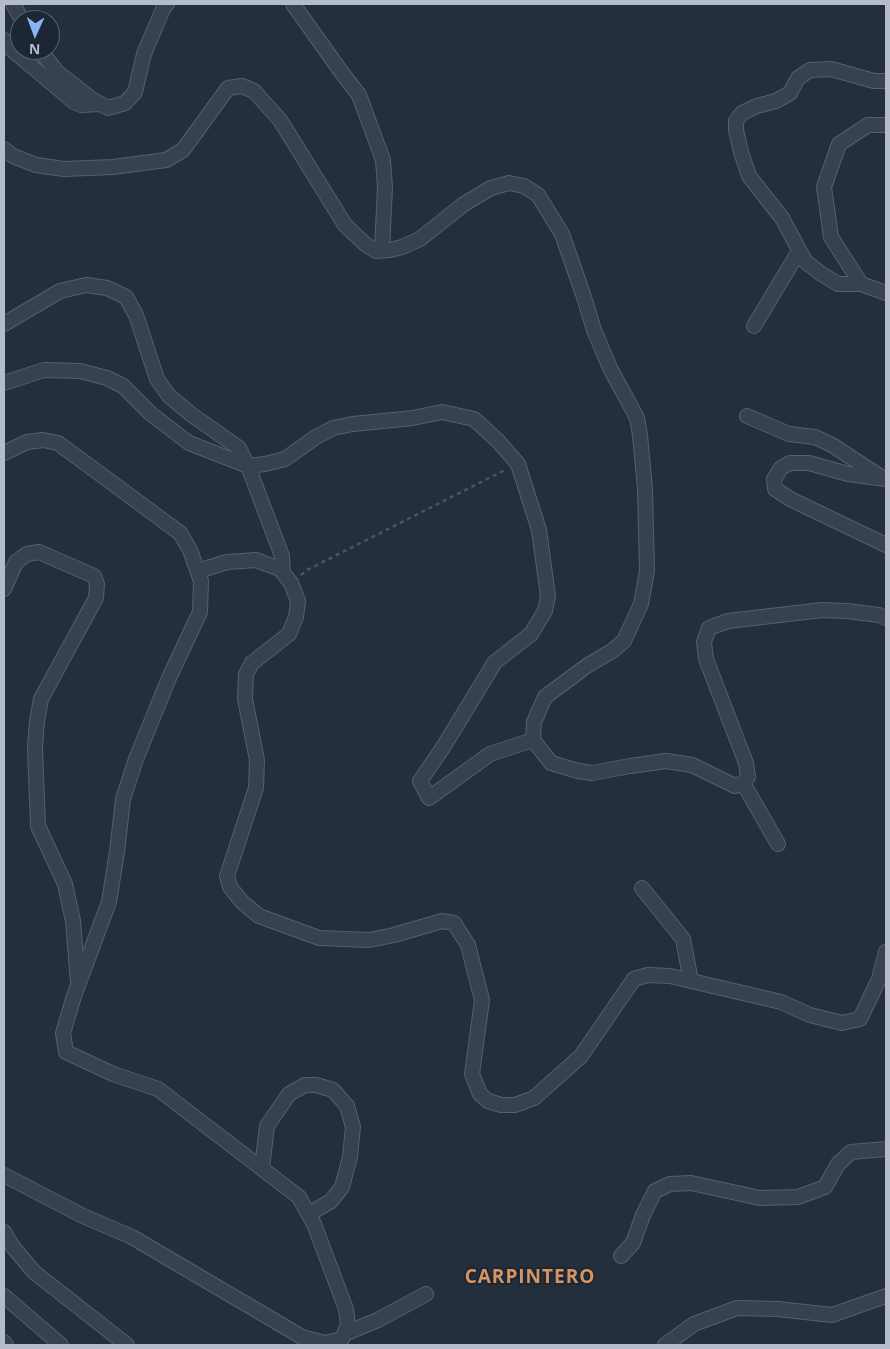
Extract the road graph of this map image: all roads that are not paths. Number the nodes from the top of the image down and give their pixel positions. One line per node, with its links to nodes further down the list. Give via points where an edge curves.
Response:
1 (167, 4): 6 (street, via 144,54 135,92 125,103 108,108)
2 (293, 4): 9 (street, via 359,95 383,160)
3 (4, 40): 6 (street, via 74,102)
4 (48, 60): 6 (street, via 57,72)
5 (886, 81): 10 (street, via 874,81 831,69 810,70 798,78 790,93 742,113 736,121 749,176 782,218)
6 (100, 104)
7 (886, 125): 11 (street, via 868,125 839,144 824,187 831,237)
8 (4, 149): 9 (street, via 36,165 64,169 113,168 166,160 183,150 228,88 242,86 254,91 280,120 345,225 365,244)
9 (382, 250): 25 (street, via 402,247 420,239 464,204 491,188 510,183 538,194 562,234 594,330 637,418 645,489 647,571 641,604 624,641 544,697 534,722)
10 (799, 251): 11 (street, via 805,261 838,284); 14 (street)
11 (862, 284): 12 (street)
12 (886, 293)
13 (4, 324): 18 (street, via 60,291 86,285 107,288 126,297 136,315 157,379 169,396 239,448)
14 (754, 326)
15 (4, 383): 18 (street, via 44,370 80,371 107,378 123,386 151,414 189,443)
16 (748, 416): 19 (street, via 789,434 815,437)
17 (4, 453): 21 (street, via 27,442 43,440 58,443 180,534)
18 (248, 466): 22 (street, via 282,556); 25 (street, via 285,459 316,436 333,428 442,412 474,420 498,440 518,464 539,530 548,596 546,611 531,634 495,662 420,781 429,798 490,754)
19 (886, 480): 20 (street, via 809,463 790,463 780,468 774,479 775,489 790,500)
20 (886, 545)
21 (198, 571): 22 (street, via 227,562 256,560 280,569); 31 (street, via 201,581 200,612 136,760 124,799 109,902)
22 (286, 578): 30 (street, via 298,601 289,634 252,663 246,674 245,699 257,760 256,788 227,876 230,887 242,902 259,916 319,938 369,940 442,921 454,923 468,946 482,1000 472,1074 480,1094 501,1106 516,1105 534,1098 582,1056 634,979 648,975)
23 (4, 590): 31 (street, via 16,562 27,554 39,552 94,576 97,584 96,598 41,699 35,748 38,826 64,884 73,921)
24 (886, 618): 26 (street, via 822,610 728,620 709,628 704,642 706,659 746,763 748,777)
25 (533, 740): 26 (street, via 551,763 578,771 592,773 666,761 692,765 734,786)
26 (743, 783): 27 (street)
27 (778, 844)
28 (642, 888): 30 (street, via 683,939)
29 (886, 952): 30 (street, via 860,1019 842,1023 810,1015 781,1002)
30 (691, 981)
31 (78, 986): 33 (street, via 63,1033 66,1052 113,1074 158,1089)
32 (886, 1149): 37 (street, via 851,1152 838,1164 824,1187 798,1197 760,1198 692,1183 670,1184 655,1191 633,1243)
33 (262, 1168): 35 (street, via 299,1197); 35 (street, via 267,1126 289,1094 304,1085 333,1090 347,1106 352,1127 350,1157 342,1187 331,1201)
34 (4, 1175): 42 (street, via 132,1237 302,1337)
35 (309, 1214): 41 (street, via 346,1309 348,1325)
36 (4, 1232): 44 (street, via 34,1272)
37 (621, 1256)
38 (426, 1294): 41 (street)
39 (4, 1296): 43 (street)
40 (883, 1299): 45 (street, via 832,1316 737,1308 694,1324)
41 (344, 1334): 42 (street, via 342,1339)
42 (331, 1343)
43 (61, 1345)
44 (127, 1345)
45 (665, 1345)

